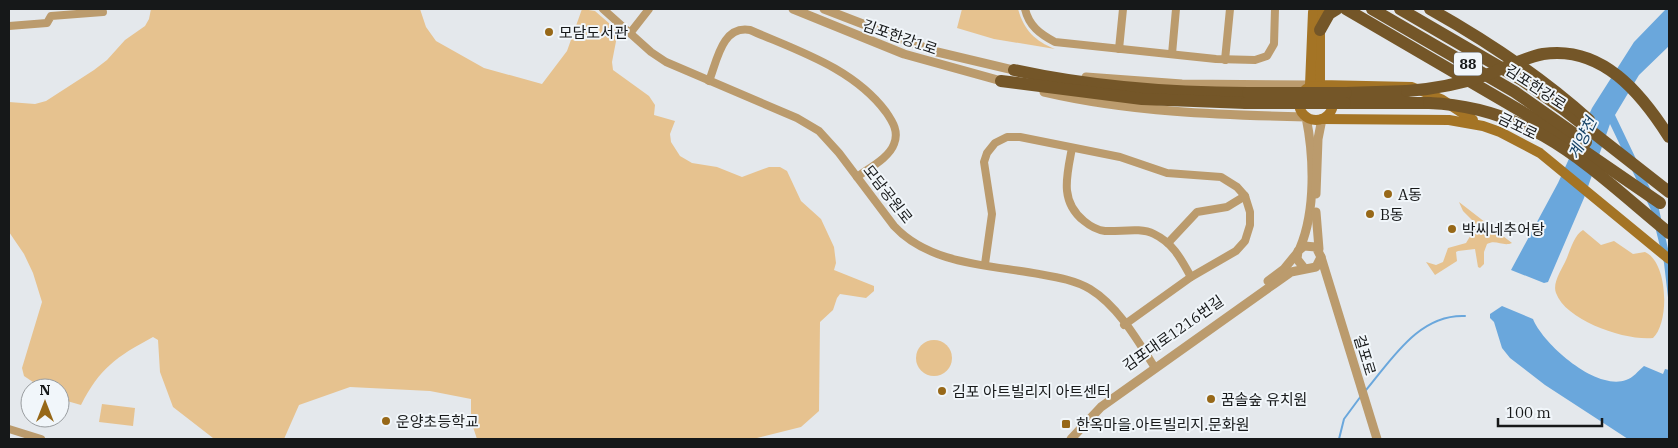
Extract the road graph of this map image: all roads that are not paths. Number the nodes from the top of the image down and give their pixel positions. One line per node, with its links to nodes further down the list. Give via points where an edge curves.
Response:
1 (102, 9): 18 (street, via 102,12 51,16 47,23)
2 (604, 9): 20 (street, 모담공원로)
3 (649, 9): 20 (street)
4 (793, 9): 26 (street, 김포한강1로, via 904,54)
5 (824, 9): 24 (street, 김포한강1로, via 925,48)
6 (1025, 9): 21 (street, via 1038,32 1054,42)
7 (1123, 9): 21 (street)
8 (1176, 9): 22 (street)
9 (1230, 9): 23 (street)
10 (1275, 9): 23 (street, via 1274,44 1267,56 1254,60)
11 (1313, 9): 27 (main road)
12 (1320, 9): 19 (main road)
13 (1337, 9): 19 (highway, via 1329,14)
14 (1346, 9): 34 (highway)
15 (1372, 9): 34 (highway, 김포한강로 / 88, via 1508,87)
16 (1400, 9): 30 (highway, 김포한강로 / 88)
17 (1430, 9): 30 (highway, via 1508,56)
18 (9, 26)
19 (1320, 30): 27 (main road)
20 (631, 32): 25 (street, 모담공원로, via 655,56)
21 (1119, 49): 22 (street)
22 (1172, 54): 23 (street)
23 (1225, 60)
24 (1014, 70): 27 (street, 김포한강1로, via 1156,83); 28 (highway, via 1137,90)
25 (710, 81): 37 (street, 모담공원로, via 811,126 827,138); 37 (street, via 726,38 742,28 849,77 881,106 895,128 895,142 891,150)
26 (1001, 81): 28 (highway, via 1142,99); 31 (street, 김포한강1로, via 1083,101 1127,107 1224,115)
27 (1315, 85): 31 (main road, via 1302,93 1299,103); 32 (main road, via 1327,91 1332,101 1330,111); 33 (main road, via 1412,87 1441,99)
28 (1247, 98): 29 (highway, bridge)
29 (1346, 98): 35 (highway, bridge, via 1434,89 1543,54 1573,54 1593,60 1618,75 1641,97); 41 (highway, bridge, via 1482,110 1517,121 1574,156)
30 (1563, 103): 38 (highway, 김포한강로 / 88)
31 (1306, 117): 32 (main road); 43 (street, 김포대로1216번길, via 1311,148 1310,218)
32 (1322, 119): 33 (main road, via 1442,120); 44 (street, via 1318,139 1316,230)
33 (1483, 126): 45 (main road, 금포로, via 1511,136 1540,154)
34 (1558, 127): 40 (highway, 김포한강로 / 88, via 1614,162)
35 (1669, 137)
36 (1072, 148): 39 (street, via 1120,157 1167,173 1221,177 1238,187); 42 (street, via 1066,189 1072,208 1081,219 1101,230 1146,231); 46 (street, via 1013,136 990,148 983,167 992,214)
37 (857, 177): 46 (street, 모담공원로, via 894,226 911,242 944,257)
38 (1669, 192)
39 (1245, 196): 42 (street, via 1227,207 1197,212); 48 (street, via 1251,218 1245,241 1230,256)
40 (1665, 206)
41 (1669, 233)
42 (1168, 243): 48 (street, via 1178,253)
43 (1299, 250): 44 (street, via 1312,245); 47 (street, via 1298,263); 51 (street, 김포대로1216번길, via 1275,276)
44 (1320, 253): 47 (street, via 1319,264); 49 (street, 걸포로)
45 (1669, 259)
46 (985, 264): 50 (street, 모담공원로, via 1082,285 1105,300)
47 (1308, 269): 49 (street); 51 (street, 김포대로1216번길, via 1287,275)
48 (1190, 276): 50 (street)
49 (1328, 279): 56 (street, 걸포로)
50 (1124, 325): 51 (street, 모담공원로)
51 (1154, 366): 54 (street, 김포대로1216번길, via 1093,408); 55 (street, 김포대로1216번길, via 1101,407)
52 (9, 429): 53 (street)
53 (41, 439)
54 (1065, 439)
55 (1071, 439)
56 (1377, 439)

